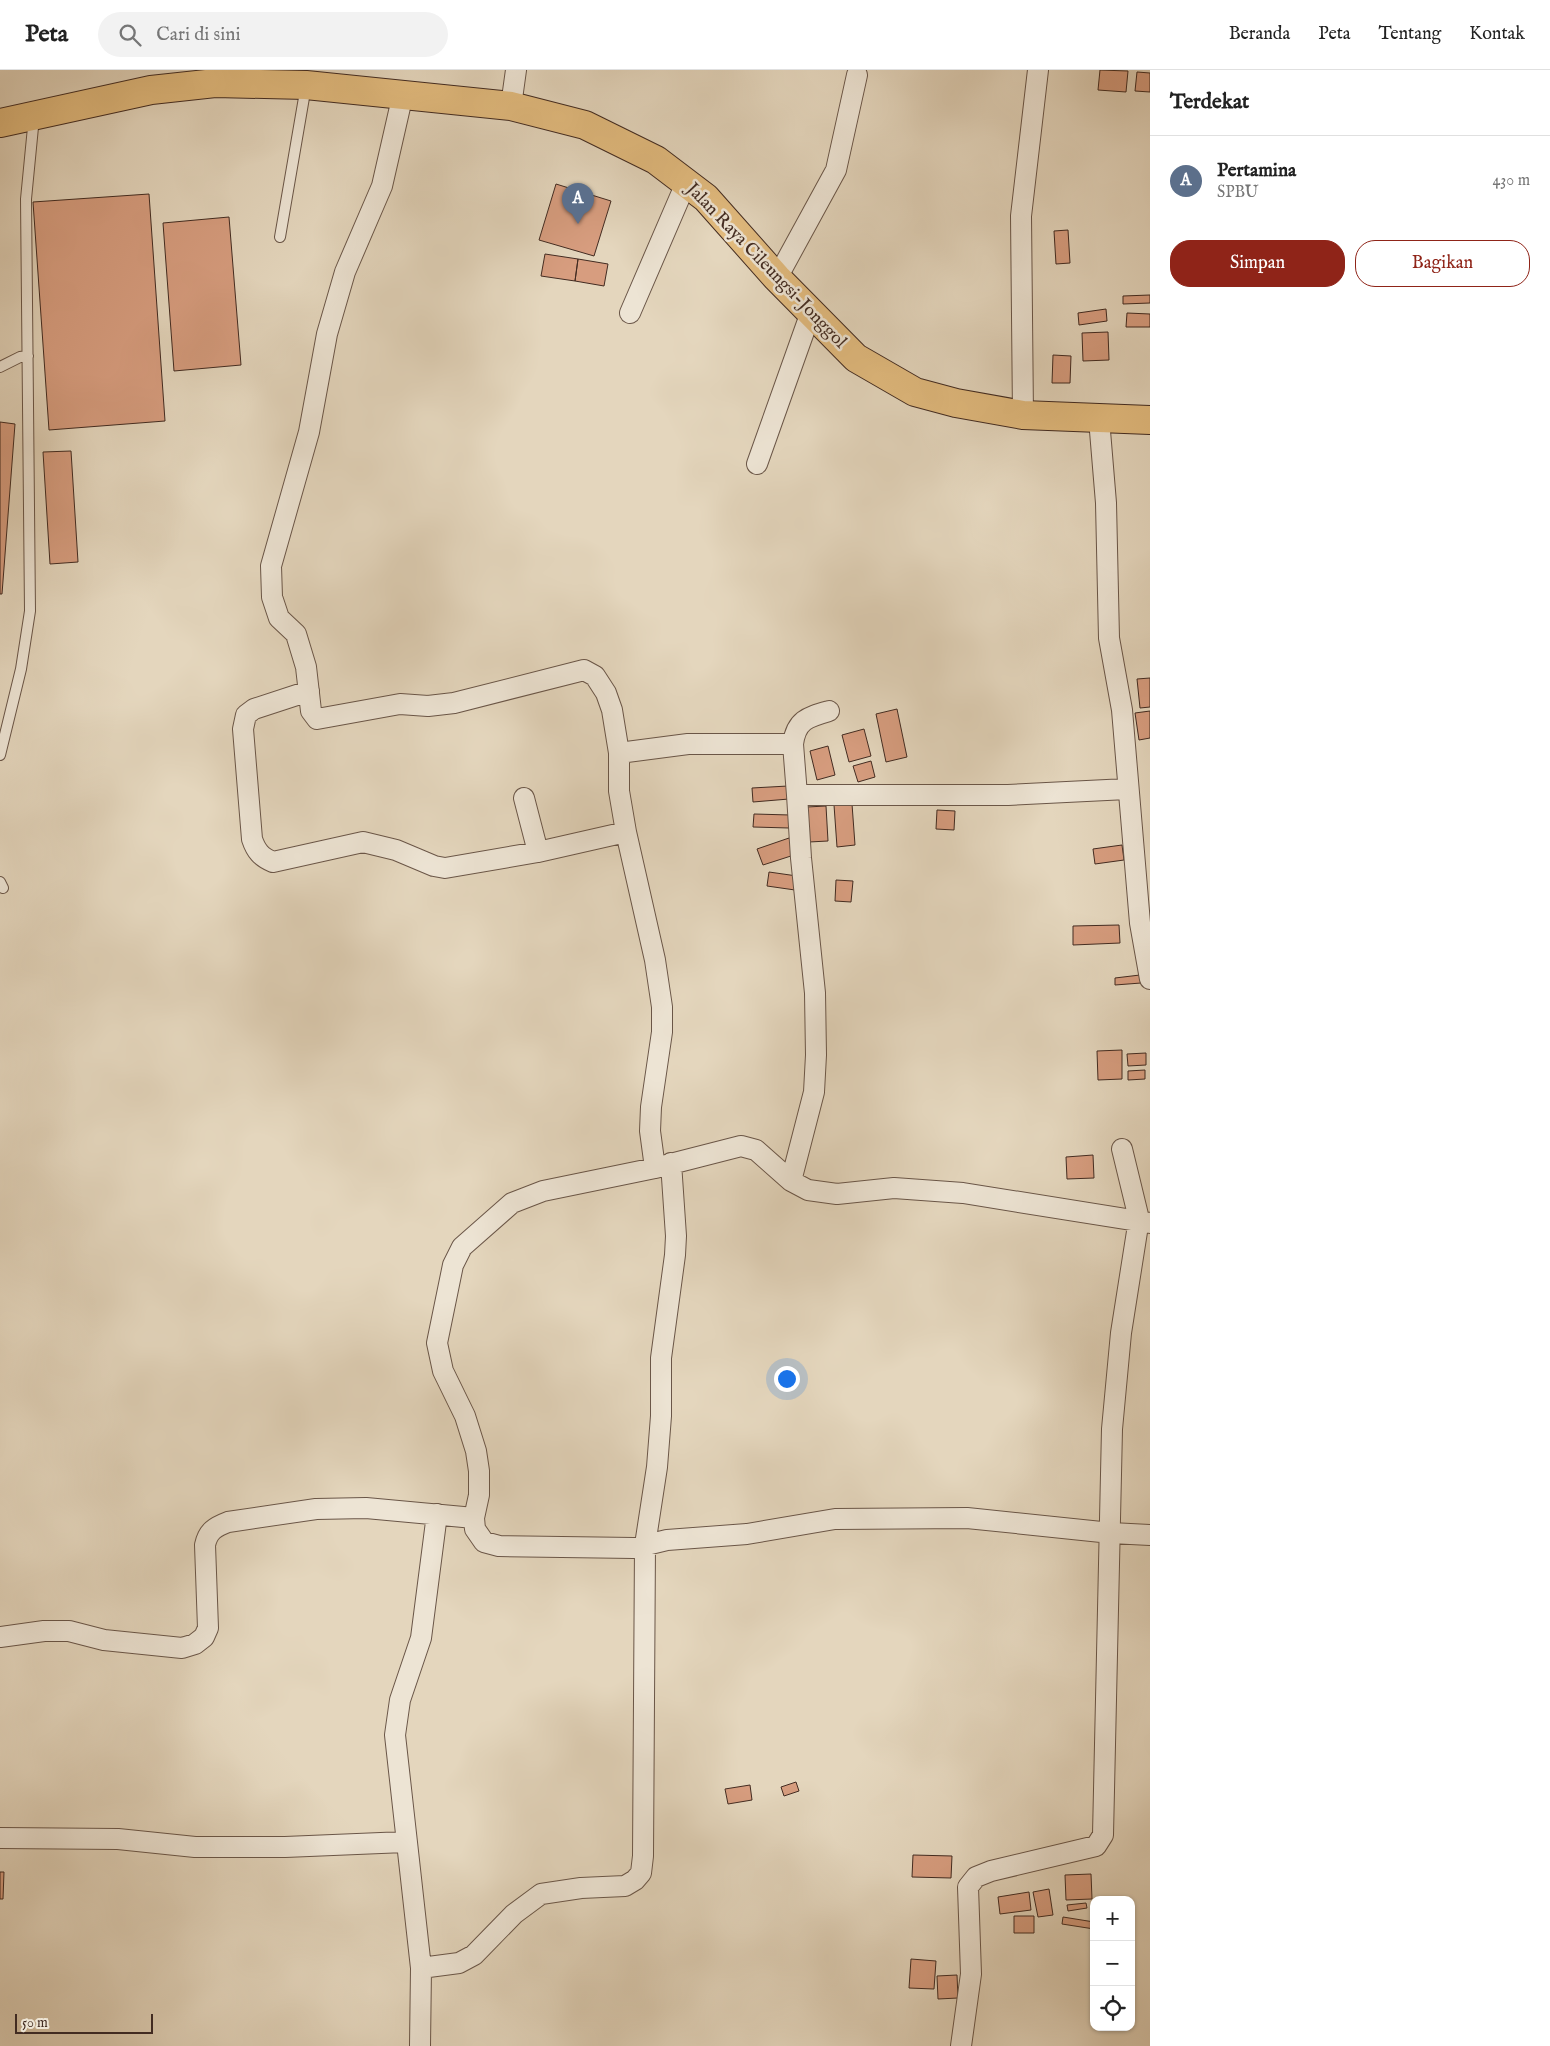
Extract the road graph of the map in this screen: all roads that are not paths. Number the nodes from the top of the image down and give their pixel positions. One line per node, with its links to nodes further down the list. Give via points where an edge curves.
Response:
1 (516, 70): 6 (street)
2 (1038, 70): 16 (street, via 1021,216)
3 (857, 76): 11 (street, via 836,170)
4 (294, 82): 5 (main road, Jalan Raya Cileungsi-Jonggol); 7 (main road, Jalan Raya Cileungsi-Jonggol, via 215,83 151,90); 10 (lane)
5 (403, 94): 6 (main road, Jalan Raya Cileungsi-Jonggol); 20 (street, via 382,186 345,272 327,334 309,432 271,566 272,597 279,618 296,634 306,666)
6 (511, 106): 9 (main road, Jalan Raya Cileungsi-Jonggol, via 585,125 656,160)
7 (34, 116): 8 (main road, Jalan Raya Cileungsi-Jonggol); 14 (lane, via 26,199)
8 (0, 123)
9 (686, 183): 11 (main road, Jalan Raya Cileungsi-Jonggol, via 706,198); 13 (street)
10 (280, 237)
11 (777, 278): 12 (main road, Jalan Raya Cileungsi-Jonggol)
12 (811, 312): 16 (main road, Jalan Raya Cileungsi-Jonggol, via 856,358 915,392); 19 (street)
13 (630, 313)
14 (28, 356): 15 (lane); 24 (lane, via 30,612 21,669)
15 (0, 367)
16 (1023, 415): 17 (main road, Jalan Raya Cileungsi-Jonggol)
17 (1099, 419): 18 (main road, Jalan Raya Cileungsi-Jonggol); 25 (street, via 1106,503 1109,638 1122,710)
18 (1150, 420)
19 (757, 464)
20 (309, 692): 23 (street, via 314,716 325,719 400,704 437,706 454,703 584,670 595,676 606,693); 29 (street, via 254,709 246,715 243,729 250,824 256,850 263,858 280,862 363,842 445,868)
21 (829, 711): 22 (street, via 800,724 794,731)
22 (793, 744): 23 (street, via 688,744); 26 (street)
23 (619, 753): 28 (street, via 619,791)
24 (0, 755)
25 (1127, 788): 26 (street, via 1008,795); 30 (street, via 1140,922)
26 (797, 795): 33 (street, via 814,984 816,1055 814,1092)
27 (524, 798): 29 (street)
28 (626, 832): 29 (street); 32 (street, via 655,960 662,1007 650,1131)
29 (538, 852)
30 (1150, 979)
31 (1122, 1149): 34 (street)
32 (663, 1166): 33 (street, via 725,1149 750,1147 770,1160); 36 (street, via 543,1191 512,1203 462,1248 453,1265 437,1343 443,1371 465,1416 476,1451 480,1471); 39 (street, via 676,1236 661,1358 657,1467)
33 (791, 1181): 34 (street, via 808,1190 837,1194 894,1188 964,1192)
34 (1145, 1221): 37 (street, via 1121,1333 1112,1429)
35 (437, 1514): 36 (street); 40 (street, via 366,1508 316,1509 228,1522 216,1527 207,1535 205,1545 208,1628 204,1637 195,1644 182,1648 104,1640 69,1631); 42 (street, via 421,1638 400,1700 395,1735)
36 (474, 1518): 39 (street, via 475,1529 484,1542 499,1546 605,1549)
37 (1110, 1533): 38 (street); 39 (street, via 967,1518 835,1519 747,1534 667,1540); 45 (street, via 1102,1839 1096,1846 976,1877 968,1887 972,1974)
38 (1150, 1535)
39 (644, 1545): 43 (street, via 643,1856 640,1873 625,1886 564,1889 542,1894 514,1914 474,1955 459,1963)
40 (0, 1637)
41 (0, 1838): 42 (street, via 118,1839 196,1847)
42 (406, 1842): 43 (street)
43 (421, 1968): 44 (street)
44 (420, 2046)
45 (962, 2046)

